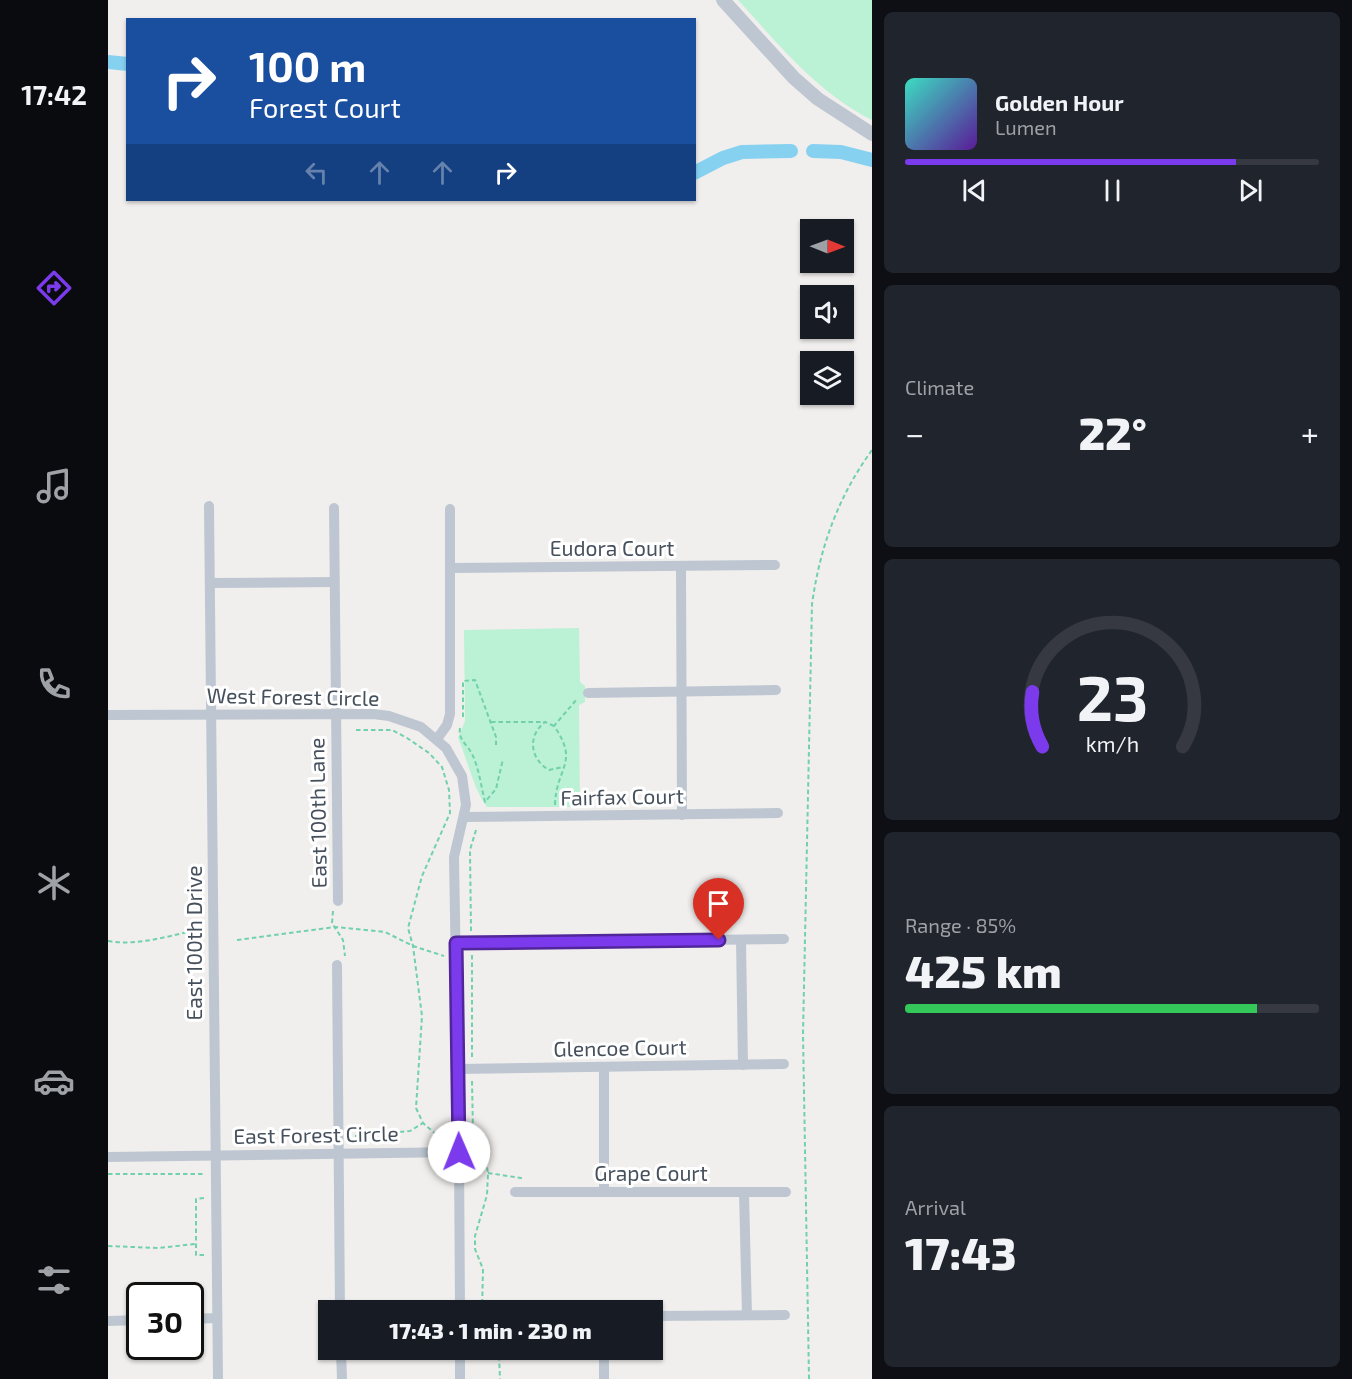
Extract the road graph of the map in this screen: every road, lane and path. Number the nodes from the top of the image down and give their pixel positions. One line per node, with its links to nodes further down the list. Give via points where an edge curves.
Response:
1 (723, 0): 2 (street, via 794,78 818,99)
2 (872, 134)
3 (872, 450): 83 (path, via 855,473 832,522 812,604 803,1034)
4 (209, 506): 11 (street, East 100th Drive)
5 (334, 508): 10 (street, East 100th Lane)
6 (450, 509): 9 (street)
7 (775, 565): 8 (street, Eudora Court)
8 (681, 566): 9 (street, Eudora Court); 13 (street)
9 (450, 568): 22 (street, via 450,714)
10 (334, 582): 11 (street); 16 (street, East 100th Lane)
11 (210, 584): 15 (street, East 100th Drive)
12 (776, 690): 13 (street)
13 (681, 691): 14 (street); 27 (street)
14 (588, 693): 20 (path, via 576,700)
15 (211, 714): 16 (street, West Forest Circle); 17 (street, West Forest Circle); 51 (street, East 100th Drive)
16 (335, 714): 22 (street, West Forest Circle, via 389,716 421,727); 30 (street, East 100th Lane)
17 (108, 715)
18 (491, 722): 19 (path); 23 (path); 24 (path, via 475,680 464,681 460,739 471,753 484,802 496,789)
19 (545, 722): 20 (path); 25 (path, via 538,728 533,744 536,760 549,770)
20 (554, 726): 25 (path, via 566,742)
21 (356, 730): 38 (path, via 392,730 407,738 442,767 449,790 450,813 422,876 408,928)
22 (437, 739): 29 (street, West Forest Circle, via 462,776)
23 (496, 745)
24 (503, 759)
25 (563, 767): 28 (path, via 555,796)
26 (778, 813): 27 (street, Fairfax Court)
27 (682, 814): 28 (street, Fairfax Court)
28 (555, 816): 29 (street, Fairfax Court)
29 (465, 817): 37 (street, West Forest Circle, via 454,857)
30 (338, 901): 31 (path, via 333,910)
31 (335, 927): 34 (path); 38 (path, via 385,932); 40 (path, via 343,940 345,958)
32 (192, 931): 36 (path, via 149,940)
33 (784, 939): 35 (street)
34 (237, 940)
35 (741, 940): 37 (street); 42 (street)
36 (108, 941)
37 (456, 943): 39 (street)
38 (413, 946): 39 (path); 46 (path, via 422,1016 416,1108)
39 (456, 960): 45 (street)
40 (337, 965): 50 (street)
41 (784, 1064): 42 (street, Glencoe Court)
42 (743, 1065): 43 (street, Glencoe Court)
43 (604, 1067): 44 (street, Glencoe Court); 58 (street)
44 (472, 1068): 45 (street, Glencoe Court); 53 (path, via 473,1131 483,1145)
45 (458, 1069): 49 (street)
46 (423, 1124): 47 (path, via 410,1131); 48 (path)
47 (355, 1136)
48 (439, 1137)
49 (459, 1152): 50 (street, East Forest Circle); 65 (street)
50 (337, 1154): 51 (street, East Forest Circle); 64 (street)
51 (214, 1155): 52 (street, East Forest Circle); 71 (street, East 100th Drive)
52 (108, 1157)
53 (489, 1173): 57 (path, via 521,1178); 66 (path, via 475,1236 475,1249 483,1269)
54 (108, 1174): 55 (path, via 197,1172 204,1174)
55 (206, 1181)
56 (206, 1189): 61 (path, via 206,1198 196,1199)
57 (518, 1192): 58 (street, Grape Court)
58 (604, 1192): 59 (street, Grape Court)
59 (744, 1192): 60 (street, Grape Court); 67 (street)
60 (786, 1192)
61 (195, 1244): 62 (path, via 158,1248); 63 (path, via 196,1255)
62 (108, 1246)
63 (207, 1255)
64 (340, 1300)
65 (460, 1300)
66 (482, 1300)
67 (747, 1315): 68 (street); 69 (street)
68 (785, 1315)
69 (663, 1316)
70 (204, 1318): 71 (street)
71 (217, 1318): 78 (street, East 100th Drive)
72 (126, 1320): 73 (street)
73 (108, 1321)
74 (341, 1360): 79 (street)
75 (460, 1360): 80 (street)
76 (499, 1360): 81 (path)
77 (604, 1360): 82 (street)
78 (218, 1379)
79 (342, 1379)
80 (460, 1379)
81 (500, 1379)
82 (604, 1379)
83 (809, 1379)

